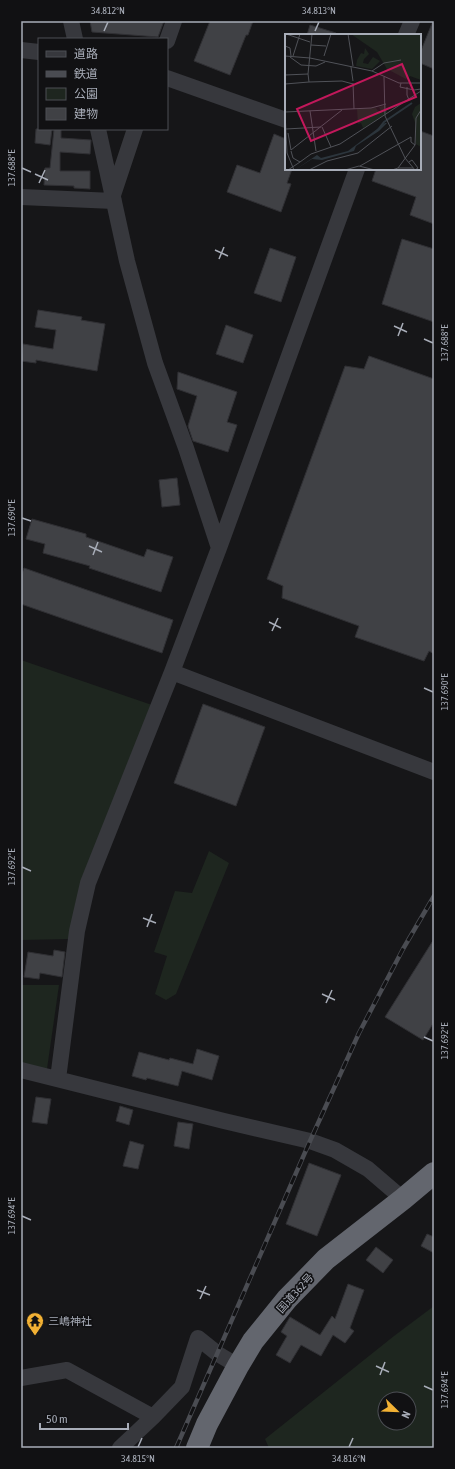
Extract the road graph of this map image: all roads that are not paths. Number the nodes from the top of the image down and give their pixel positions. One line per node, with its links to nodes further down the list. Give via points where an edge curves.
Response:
1 (71, 21): 5 (street)
2 (174, 21): 6 (street)
3 (412, 21): 4 (street)
4 (406, 34)
5 (75, 38)
6 (168, 38)
7 (21, 50): 8 (street)
8 (38, 52)
9 (168, 78): 10 (street)
10 (285, 120)
11 (98, 130): 15 (street)
12 (135, 130): 15 (street)
13 (357, 170): 16 (street)
14 (21, 197): 15 (street)
15 (113, 198): 16 (street, via 155,363)
16 (219, 548): 17 (street)
17 (172, 672): 18 (street); 20 (street, via 88,883 77,932)
18 (434, 772)
19 (21, 1070): 20 (street)
20 (58, 1079): 22 (street, via 310,1141 335,1150 368,1169)
21 (434, 1173): 22 (highway, 国道362号)
22 (403, 1199): 23 (highway, 国道362号, via 326,1260 287,1299 253,1341)
23 (238, 1366): 25 (street, via 198,1338 182,1387); 27 (highway, 国道362号)
24 (21, 1378): 25 (street, via 67,1370)
25 (153, 1417): 26 (street)
26 (120, 1448)
27 (197, 1448)

